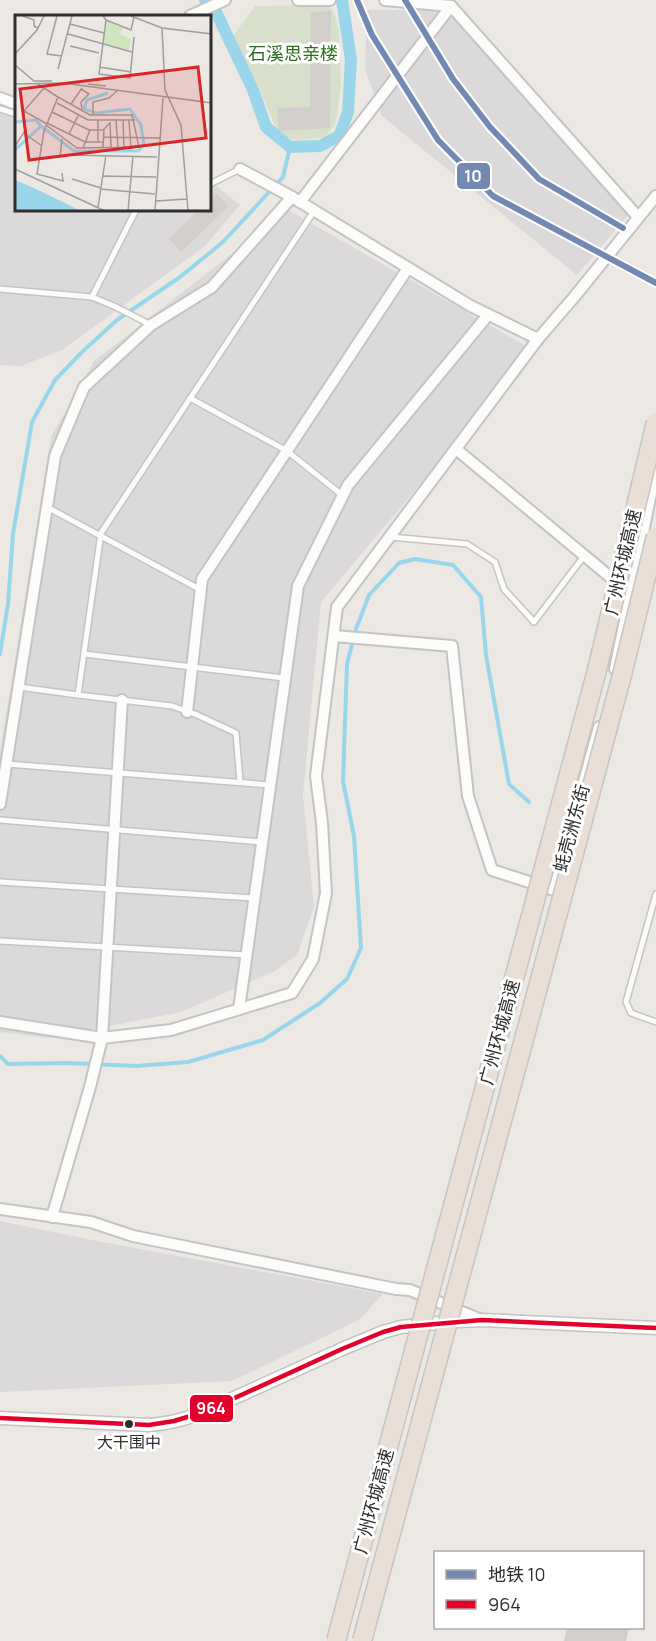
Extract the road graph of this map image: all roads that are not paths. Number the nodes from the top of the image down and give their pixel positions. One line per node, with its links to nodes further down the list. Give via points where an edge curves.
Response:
1 (298, 0): 2 (street)
2 (323, 0): 3 (street)
3 (330, 0)
4 (385, 0): 6 (street)
5 (222, 2): 7 (street)
6 (451, 6): 15 (street); 18 (street)
7 (193, 15)
8 (0, 98): 9 (street)
9 (15, 104)
10 (0, 109): 11 (lane)
11 (15, 114)
12 (240, 169): 13 (lane); 15 (street)
13 (212, 183)
14 (656, 196): 18 (street)
15 (296, 200): 16 (street); 23 (street, via 212,287)
16 (314, 211): 19 (street); 25 (lane)
17 (135, 212): 21 (lane)
18 (638, 217): 24 (street)
19 (408, 268): 22 (street); 28 (street)
20 (0, 289): 21 (lane)
21 (92, 297): 23 (lane)
22 (488, 315): 24 (street); 30 (street)
23 (151, 325): 31 (street, via 84,387 55,456)
24 (538, 339): 27 (street)
25 (190, 398): 28 (lane); 32 (lane)
26 (656, 422): 70 (highway, 广州环城高速, bridge, via 594,681)
27 (456, 449): 34 (street); 35 (street)
28 (287, 451): 30 (lane); 36 (street, via 202,579)
29 (656, 469): 37 (street, 蚝壳洲东街)
30 (343, 496): 41 (street, via 298,586)
31 (47, 507): 32 (lane); 42 (street)
32 (100, 536): 36 (lane); 39 (lane)
33 (656, 536): 71 (highway, 广州环城高速, bridge)
34 (390, 537): 35 (lane, via 467,544 495,562 504,589 534,622); 38 (street, via 337,607)
35 (584, 556): 37 (street)
36 (201, 590): 40 (street)
37 (630, 594): 38 (street, 蚝壳洲东街, via 615,668 554,890 492,870 468,796 452,646)
38 (334, 636): 61 (street, via 316,776 326,893 313,959 292,993)
39 (84, 654): 40 (lane); 43 (lane)
40 (192, 667): 41 (lane); 45 (street)
41 (284, 678): 49 (street)
42 (19, 687): 43 (lane); 46 (street)
43 (78, 695): 44 (lane)
44 (122, 700): 45 (lane, via 172,705); 47 (street)
45 (187, 712): 48 (lane, via 236,734)
46 (7, 764): 47 (lane); 50 (street)
47 (118, 773): 48 (lane); 52 (street)
48 (240, 782): 49 (lane)
49 (270, 785): 53 (street)
50 (0, 804)
51 (0, 820): 52 (lane)
52 (114, 830): 53 (lane); 55 (street)
53 (262, 842): 57 (street)
54 (0, 882): 55 (lane)
55 (111, 889): 57 (lane); 59 (street)
56 (656, 894): 63 (lane, via 626,1002 631,1013)
57 (254, 898): 60 (street)
58 (0, 941): 59 (lane)
59 (108, 947): 60 (lane); 64 (street)
60 (247, 956): 61 (street)
61 (239, 1009): 64 (street, via 171,1030)
62 (0, 1022): 64 (street)
63 (656, 1022)
64 (101, 1041): 66 (street)
65 (0, 1209): 66 (street)
66 (52, 1217): 67 (street, via 410,1290)
67 (482, 1320): 68 (street); 69 (street, via 413,1325 383,1332 212,1408 169,1423)
68 (656, 1328)
69 (0, 1418)
70 (336, 1641)
71 (362, 1641)

